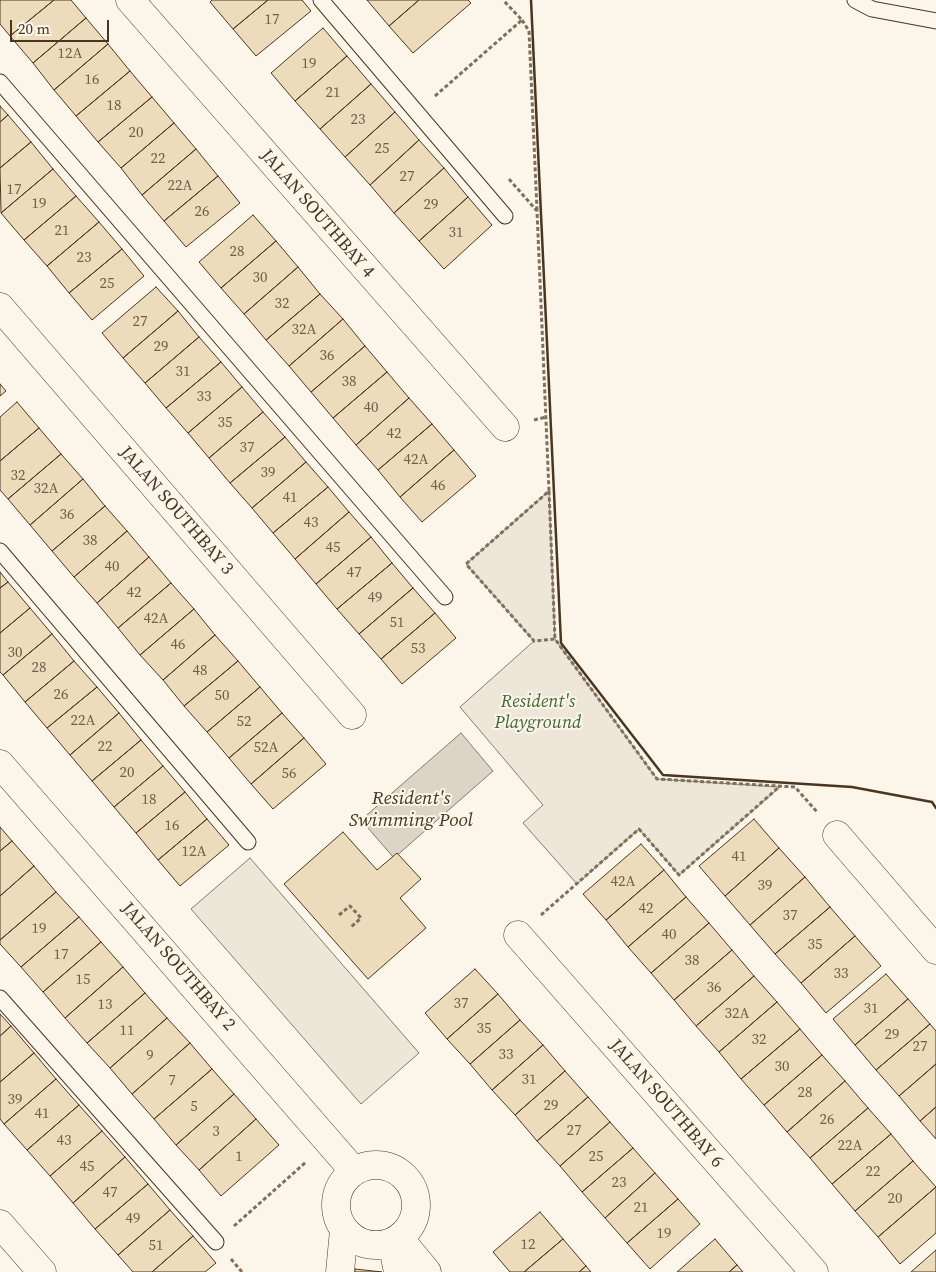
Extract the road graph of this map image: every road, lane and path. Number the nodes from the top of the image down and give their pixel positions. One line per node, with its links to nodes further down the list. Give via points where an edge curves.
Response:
1 (130, 0): 13 (street, JALAN SOUTHBAY 4)
2 (321, 0): 11 (lane)
3 (503, 0): 5 (path)
4 (855, 0): 6 (lane, via 872,9)
5 (522, 20): 8 (path, via 435,96); 10 (path, via 529,30)
6 (936, 21)
7 (0, 82): 16 (lane)
8 (441, 103)
9 (505, 175): 10 (path)
10 (537, 211): 14 (path)
11 (505, 216)
12 (0, 307): 18 (street, JALAN SOUTHBAY 3)
13 (505, 427)
14 (549, 491): 17 (path); 17 (path, via 466,564 534,641)
15 (0, 551): 22 (lane)
16 (444, 597)
17 (555, 640): 20 (path, via 657,779)
18 (352, 715)
19 (0, 764): 28 (street, JALAN SOUTHBAY 2)
20 (780, 786): 21 (path, via 795,787); 25 (path, via 679,875 639,829)
21 (837, 835): 26 (street)
22 (248, 842)
23 (339, 915): 24 (path, via 350,906 361,918)
24 (350, 928)
25 (518, 935): 38 (street, JALAN SOUTHBAY 6)
26 (936, 950)
27 (0, 998): 33 (lane)
28 (328, 1141): 29 (street, JALAN SOUTHBAY 2); 33 (path)
29 (354, 1171): 31 (street, via 344,1180 335,1205); 32 (street, via 376,1164 387,1166 406,1178 412,1188 416,1199 413,1221 407,1231)
30 (0, 1224): 34 (street)
31 (344, 1230): 32 (street, via 366,1244 379,1245); 35 (street)
32 (395, 1240): 36 (street); 37 (street)
33 (216, 1242)
34 (42, 1272)
35 (340, 1272)
36 (398, 1272)
37 (427, 1272)
38 (814, 1272)

